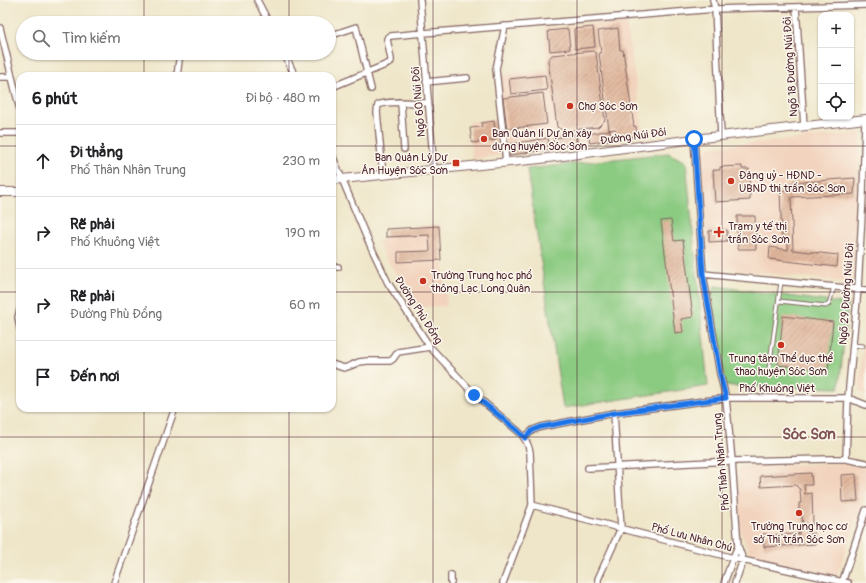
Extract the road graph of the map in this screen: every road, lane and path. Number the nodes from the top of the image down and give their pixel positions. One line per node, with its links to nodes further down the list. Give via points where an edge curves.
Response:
1 (257, 0): 7 (street)
2 (420, 0): 10 (street, Ngõ 60 Núi Đôi)
3 (713, 0): 6 (street)
4 (866, 5): 5 (street)
5 (796, 7): 6 (street); 27 (street, Ngõ 18 Đường Núi Đôi)
6 (715, 9): 8 (street); 30 (street)
7 (265, 16)
8 (505, 26): 10 (street); 33 (street, via 496,69)
9 (0, 28): 18 (street)
10 (423, 33): 16 (street, via 388,37 391,61); 20 (street, Ngõ 60 Núi Đôi)
11 (336, 34): 16 (street, via 356,27)
12 (179, 60): 14 (street)
13 (287, 60): 15 (street)
14 (178, 72)
15 (293, 72)
16 (367, 73): 21 (street); 22 (street)
17 (0, 77): 18 (street)
18 (12, 77): 23 (street)
19 (467, 78): 20 (street)
20 (426, 82): 25 (street, Ngõ 60 Núi Đôi)
21 (336, 85)
22 (371, 89)
23 (16, 94)
24 (401, 103): 25 (street); 32 (street); 36 (street, via 380,104 377,108)
25 (428, 103): 35 (street, Ngõ 60 Núi Đôi)
26 (866, 120): 27 (main road, Đường Núi Đôi); 44 (street, Ngõ 29 Đường Núi Đôi)
27 (804, 126): 30 (main road, Đường Núi Đôi)
28 (0, 133): 29 (street)
29 (16, 133)
30 (721, 136): 31 (main road, Đường Núi Đôi)
31 (694, 139): 33 (main road, Đường Núi Đôi); 41 (street, Phố Thân Nhân Trung)
32 (404, 149)
33 (506, 162): 35 (main road, Đường Núi Đôi)
34 (336, 164): 38 (street, Đường Phù Đổng)
35 (434, 170): 36 (main road, Đường Núi Đôi)
36 (383, 176): 38 (main road, Đường Núi Đôi)
37 (336, 180): 38 (main road, Đường Núi Đôi)
38 (343, 180): 49 (street, Đường Phù Đổng, via 388,283)
39 (0, 192): 40 (main road)
40 (16, 192)
41 (703, 274): 42 (street); 52 (street, Phố Thân Nhân Trung)
42 (781, 282): 43 (street); 46 (lane)
43 (834, 287): 44 (street); 46 (lane, via 831,301 826,306)
44 (858, 289): 45 (street); 47 (street, Ngõ 29 Đường Núi Đôi)
45 (866, 290)
46 (779, 301): 51 (lane)
47 (853, 345): 48 (lane); 53 (street, Ngõ 29 Đường Núi Đôi)
48 (863, 346)
49 (430, 347): 50 (street, via 398,352 390,361 363,361 344,368); 57 (street, Đường Phù Đổng, via 474,395)
50 (336, 365)
51 (770, 369)
52 (726, 398): 53 (street, Phố Khuông Việt); 56 (street, Phố Khuông Việt); 59 (street, Phố Thân Nhân Trung)
53 (848, 398): 54 (street, Phố Khuông Việt); 58 (street, Ngõ 29 Đường Núi Đôi)
54 (866, 405)
55 (173, 412): 70 (street)
56 (614, 413): 57 (street, Phố Khuông Việt, via 541,427 533,430); 61 (street)
57 (525, 438): 63 (street, via 530,452)
58 (846, 459): 59 (street); 60 (street)
59 (732, 461): 61 (street); 66 (street, Phố Thân Nhân Trung)
60 (866, 463)
61 (617, 466): 62 (street); 65 (street)
62 (588, 468)
63 (532, 504): 65 (street, Phố Lưu Nhân Chú); 72 (street)
64 (866, 510): 76 (street)
65 (621, 528): 67 (street, Phố Lưu Nhân Chú); 73 (street)
66 (738, 546): 67 (street, Phố Thân Nhân Trung); 68 (street, Phố Thân Nhân Trung)
67 (733, 558): 68 (street, Phố Lưu Nhân Chú); 74 (street, Phố Thân Nhân Trung)
68 (743, 560): 75 (street); 76 (street, Phố Lưu Nhân Chú)
69 (451, 575): 71 (street)
70 (114, 583)
71 (451, 583)
72 (503, 583)
73 (598, 583)
74 (724, 583)
75 (735, 583)
76 (844, 583)

